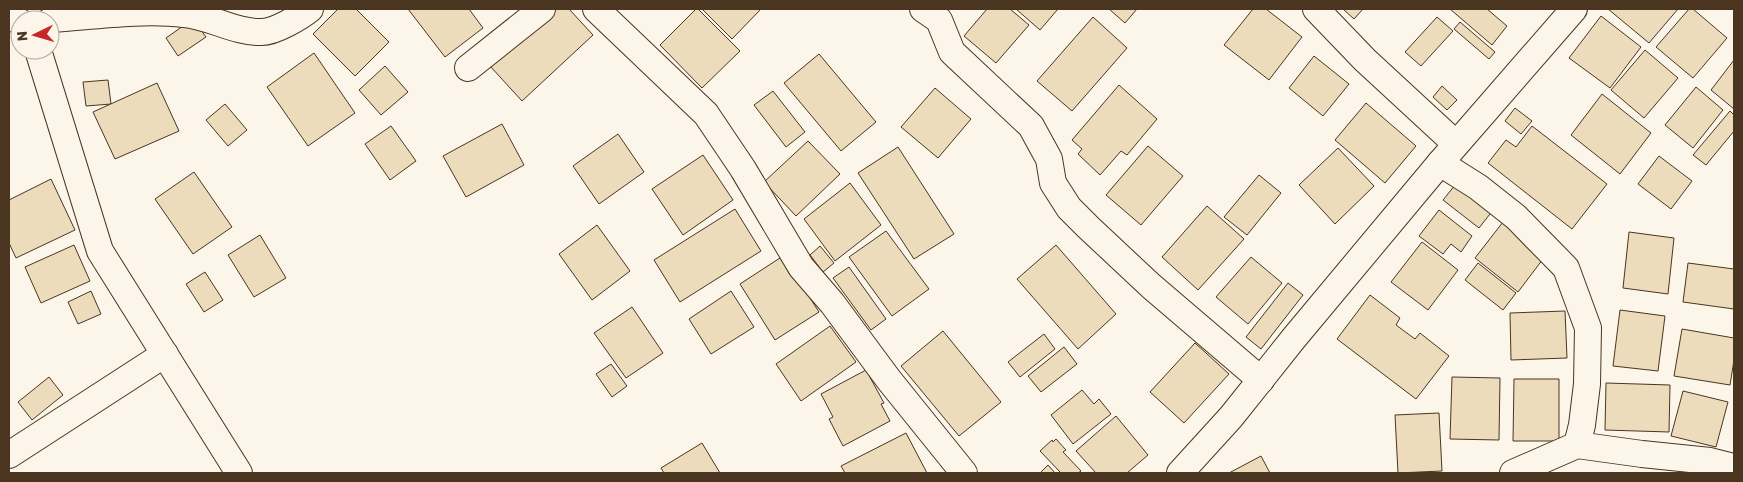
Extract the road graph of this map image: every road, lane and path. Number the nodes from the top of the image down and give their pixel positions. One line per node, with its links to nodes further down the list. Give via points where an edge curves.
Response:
1 (310, 9): 7 (street, via 298,19 264,32 236,29 199,16 160,12)
2 (542, 9): 9 (street)
3 (596, 9): 17 (street, via 706,114 802,267)
4 (1316, 9): 10 (street)
5 (1574, 9): 10 (street)
6 (936, 12): 12 (street, via 952,52 1030,126 1049,159 1054,183 1069,208 1151,286)
7 (60, 16)
8 (41, 60): 11 (street, via 100,251)
9 (468, 68)
10 (1448, 154): 12 (street); 13 (street, via 1566,268 1588,328 1586,384)
11 (165, 354): 14 (street); 16 (street)
12 (1260, 380): 18 (street)
13 (1577, 445): 15 (street, via 1710,461); 19 (street)
14 (9, 455)
15 (1734, 467)
16 (239, 473)
17 (964, 473)
18 (1180, 473)
19 (1512, 473)

